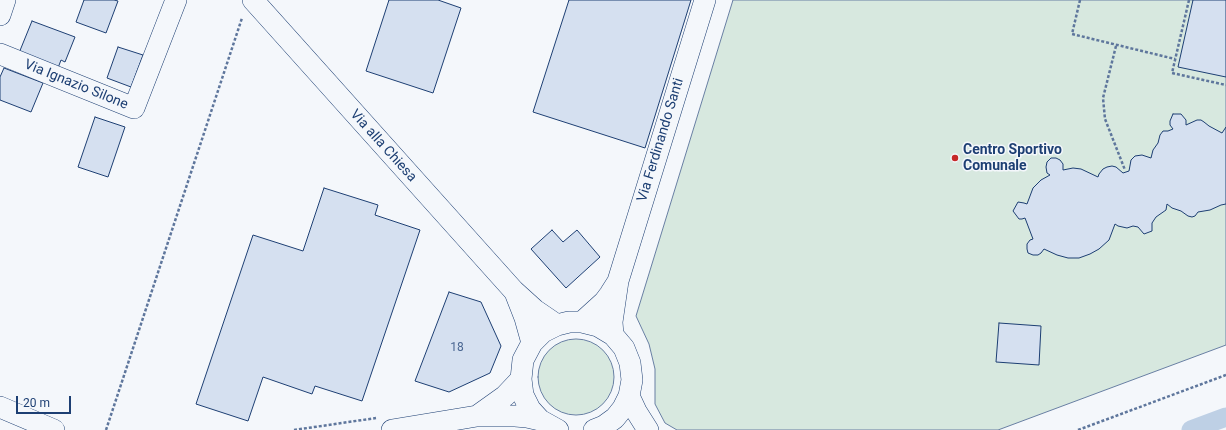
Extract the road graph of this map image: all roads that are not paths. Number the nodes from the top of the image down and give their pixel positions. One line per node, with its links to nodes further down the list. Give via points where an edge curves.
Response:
1 (5, 0): 5 (street)
2 (176, 0): 6 (street, Via Ignazio Silone, via 134,108)
3 (705, 0): 7 (street, Via Ferdinando Santi)
4 (248, 8): 8 (street, Via alla Chiesa)
5 (0, 15)
6 (0, 54)
7 (618, 281): 9 (street, Via Ferdinando Santi, via 604,302); 11 (street, Via Ferdinando Santi, via 612,322)
8 (514, 291): 10 (street, Via alla Chiesa); 12 (street, Via alla Chiesa)
9 (582, 322): 10 (street); 11 (street, via 598,326)
10 (557, 325): 12 (street, via 543,332)
11 (613, 335): 14 (street, via 624,348 630,363 632,380)
12 (532, 343): 13 (street, via 523,360)
13 (520, 379): 16 (street, via 505,396); 17 (street, via 523,395 530,409)
14 (629, 396): 18 (street, via 615,418); 22 (street)
15 (0, 407): 19 (street)
16 (477, 416): 17 (street, via 527,417); 20 (street)
17 (548, 426)
18 (599, 428): 21 (street, via 621,427)
19 (54, 430)
20 (392, 430)
21 (633, 430)
22 (648, 430)

